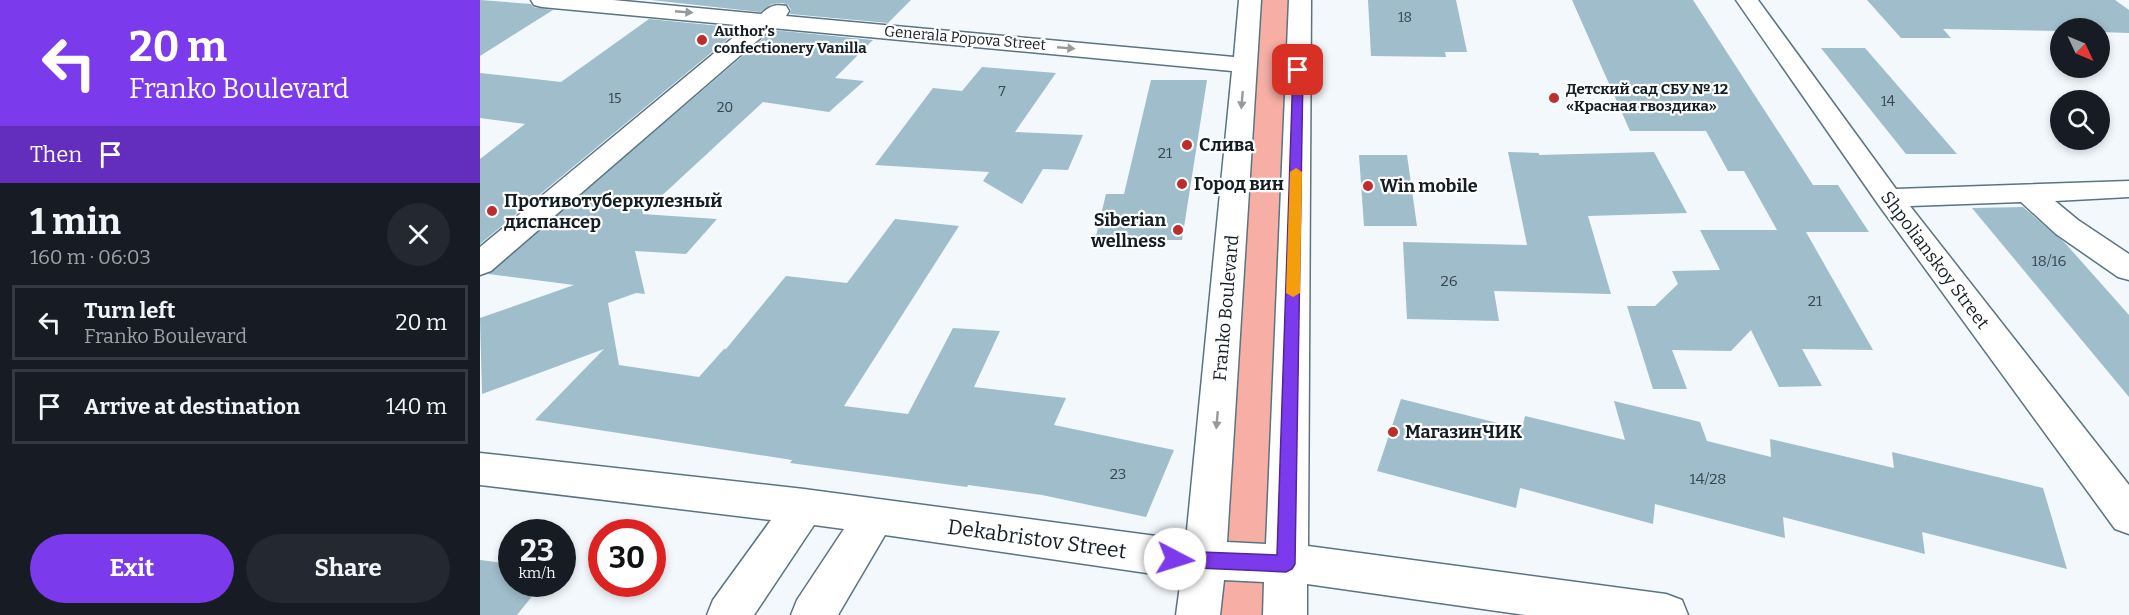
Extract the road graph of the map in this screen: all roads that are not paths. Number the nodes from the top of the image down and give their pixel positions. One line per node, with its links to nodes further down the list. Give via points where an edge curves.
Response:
1 (542, 0): 6 (street, Generala Popova Street)
2 (790, 0): 7 (street)
3 (1250, 0): 8 (street, Franko Boulevard)
4 (1300, 0): 19 (street)
5 (1747, 0): 11 (street, Shpolianskoy Street)
6 (590, 2): 7 (street, Generala Popova Street, one-way to 7)
7 (767, 20): 8 (street, Generala Popova Street, one-way to 8); 12 (street)
8 (1245, 65): 18 (street, Franko Boulevard, one-way to 18)
9 (2124, 189): 10 (street)
10 (2027, 192): 11 (street); 13 (street, via 2067,227)
11 (1888, 198): 17 (street, Shpolianskoy Street)
12 (480, 264)
13 (2129, 269)
14 (480, 469): 15 (street, Dekabristov Street)
15 (804, 506): 16 (street, Dekabristov Street); 20 (street)
16 (875, 516): 18 (street, Dekabristov Street); 21 (street)
17 (2129, 516)
18 (1204, 561): 19 (street, Dekabristov Street); 22 (street, Franko Boulevard)
19 (1286, 564): 23 (street); 24 (street, Dekabristov Street, via 1325,566)
20 (729, 615)
21 (813, 615)
22 (1198, 615)
23 (1285, 615)
24 (1666, 615)

